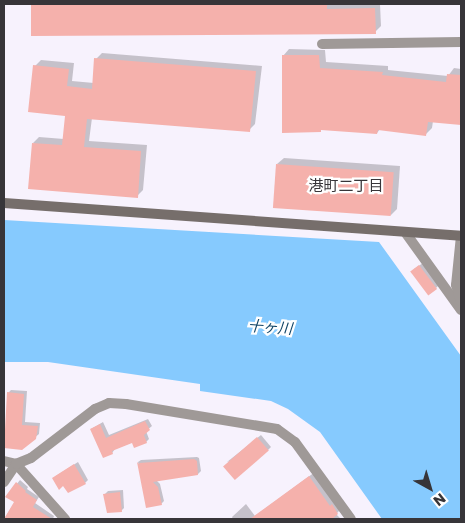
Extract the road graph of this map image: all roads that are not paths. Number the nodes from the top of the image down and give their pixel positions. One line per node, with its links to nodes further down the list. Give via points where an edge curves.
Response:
1 (461, 42): 2 (street)
2 (322, 44)
3 (4, 203): 4 (street)
4 (405, 232): 5 (street); 6 (street)
5 (461, 236): 7 (street)
6 (443, 284): 7 (street); 9 (street)
7 (459, 285): 8 (street)
8 (461, 301)
9 (461, 310)
10 (4, 461): 11 (street)
11 (16, 464): 12 (street); 13 (street); 14 (street, via 31,458 95,409 109,403 254,423 277,429 295,442)
12 (4, 482)
13 (65, 519)
14 (351, 519)

